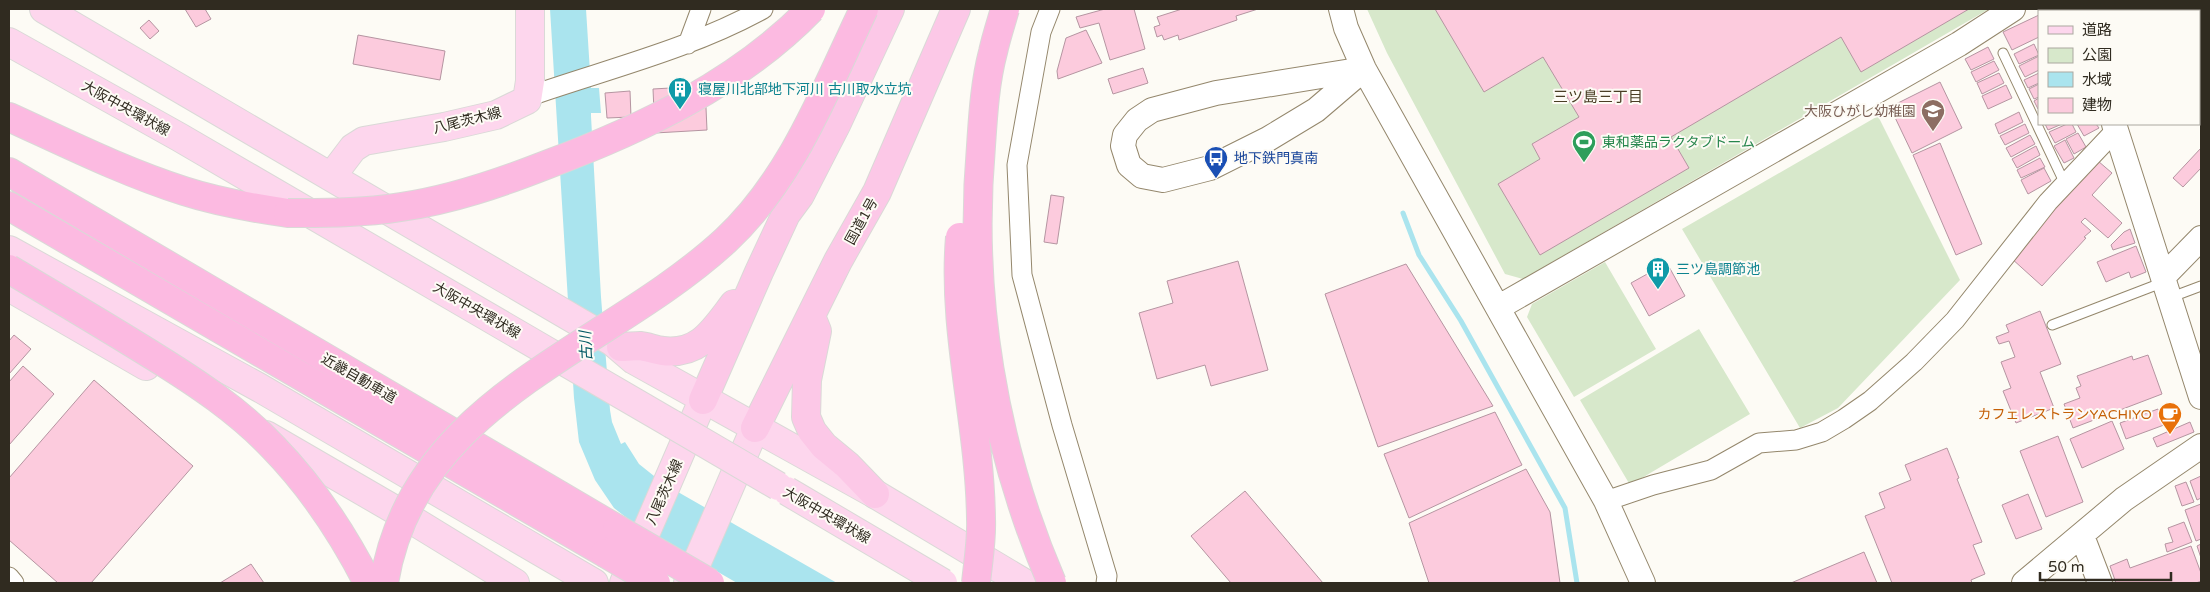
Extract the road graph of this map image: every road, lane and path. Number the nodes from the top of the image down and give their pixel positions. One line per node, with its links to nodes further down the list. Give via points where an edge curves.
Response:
1 (44, 9): 23 (main road)
2 (530, 9): 19 (main road)
3 (701, 9): 14 (street)
4 (763, 9): 14 (street, via 729,28)
5 (811, 9): 20 (highway, bridge, via 766,50 727,77 634,129 519,176 461,194 402,207 346,213 288,213 235,205 184,192 136,174)
6 (863, 9): 17 (street); 49 (highway, bridge, via 794,151 752,211 726,239 694,265 542,369 473,422 446,449 400,521 388,556)
7 (890, 9): 17 (highway)
8 (956, 9): 34 (highway, 国道1号, via 877,192)
9 (1005, 9): 16 (highway, bridge)
10 (1050, 9): 59 (street, via 1041,32 1017,165 1022,276 1107,576)
11 (1341, 9): 18 (street)
12 (2013, 9): 33 (street, via 1959,44)
13 (9, 42): 55 (main road, 大阪中央環状線, bridge, via 179,137)
14 (688, 44): 19 (street)
15 (2003, 53): 24 (lane)
16 (992, 54): 56 (highway, bridge, via 975,123 965,185 958,288 961,344 981,520); 58 (highway, bridge, via 976,196 979,284 995,398 1009,465)
17 (864, 64): 29 (highway, via 836,126 800,195 786,214)
18 (1364, 69): 18 (street, via 1316,110 1210,168 1163,180 1142,176 1129,165 1122,146 1125,135 1137,120 1152,110 1216,92); 33 (street)
19 (532, 97): 23 (main road, 八尾茨木線, via 496,115 364,141 353,148)
20 (9, 117)
21 (2114, 127): 24 (street); 30 (street)
22 (9, 172): 45 (highway, 近畿自動車道, bridge)
23 (331, 177): 36 (main road)
24 (2065, 184): 42 (street, via 1955,320 1914,362 1844,419 1822,432 1796,440 1759,443 1711,470)
25 (9, 206): 54 (highway, 近畿自動車道, bridge)
26 (2201, 238): 30 (street)
27 (9, 250): 52 (main road, via 260,388)
28 (9, 269): 48 (highway, bridge, via 170,367 240,416 301,478 347,543)
29 (759, 272): 36 (highway, via 708,338 692,347 663,351); 38 (highway)
30 (2166, 285): 31 (lane); 35 (lane); 37 (street)
31 (2201, 286)
32 (9, 287): 44 (main road)
33 (1498, 307): 42 (street)
34 (811, 315): 39 (highway, 国道1号); 41 (highway, via 817,330 807,380 806,417 824,446)
35 (2052, 325)
36 (617, 344): 38 (main road, via 634,360)
37 (2201, 397)
38 (704, 400): 39 (main road); 53 (main road, 八尾茨木線)
39 (755, 428): 41 (main road); 45 (main road, via 719,511)
40 (2201, 446): 43 (street, via 2124,499)
41 (876, 494): 57 (main road)
42 (1606, 501): 60 (street)
43 (2082, 536): 61 (street); 62 (street)
44 (464, 552): 50 (main road); 51 (main road)
45 (699, 576)
46 (9, 577): 47 (street)
47 (14, 583)
48 (368, 583)
49 (384, 583)
50 (490, 583)
51 (514, 583)
52 (594, 583)
53 (624, 583)
54 (656, 583)
55 (942, 583)
56 (976, 583)
57 (1024, 583)
58 (1052, 583)
59 (1106, 583)
60 (1643, 583)
61 (2024, 583)
62 (2100, 583)

